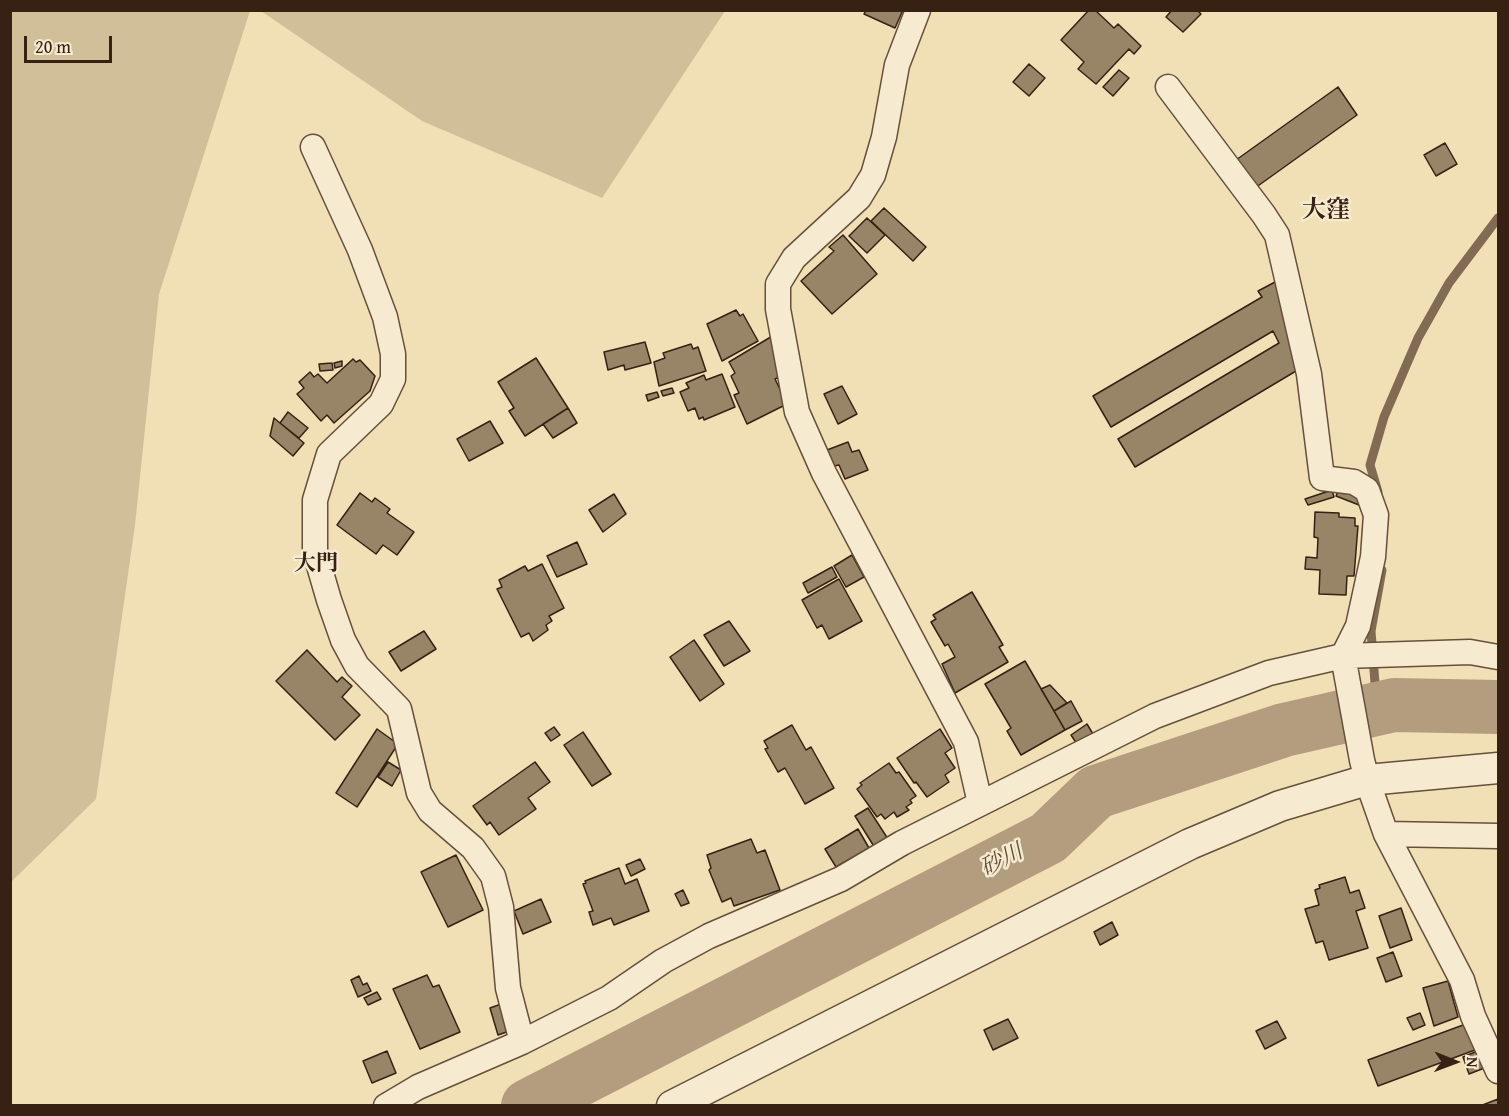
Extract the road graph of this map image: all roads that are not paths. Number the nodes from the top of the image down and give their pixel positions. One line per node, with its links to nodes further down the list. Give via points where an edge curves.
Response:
1 (918, 10): 8 (street, via 897,65 873,175 859,198 794,258 778,284 778,309 797,412 966,741)
2 (1168, 87): 5 (street, via 1277,235 1309,374 1322,478 1354,482 1367,490 1376,515 1373,557 1358,626)
3 (313, 147): 11 (street, via 360,250 385,317 393,362 393,379 381,404 329,454 315,500 315,552 343,640 357,666 399,709 419,793 430,811 472,848 493,876 501,907 508,988)
4 (1498, 657): 5 (street, via 1470,652)
5 (1358, 658): 7 (street); 8 (street, via 1269,673 1155,716)
6 (1498, 768): 7 (street)
7 (1365, 770): 9 (street); 15 (street, via 1190,844)
8 (980, 803): 11 (street, via 841,879 709,936 609,998)
9 (1386, 834): 10 (street); 12 (street, via 1462,980 1473,1016)
10 (1498, 836)
11 (522, 1042): 13 (street)
12 (1498, 1071)
13 (423, 1097): 14 (street)
14 (386, 1106)
15 (672, 1106)

